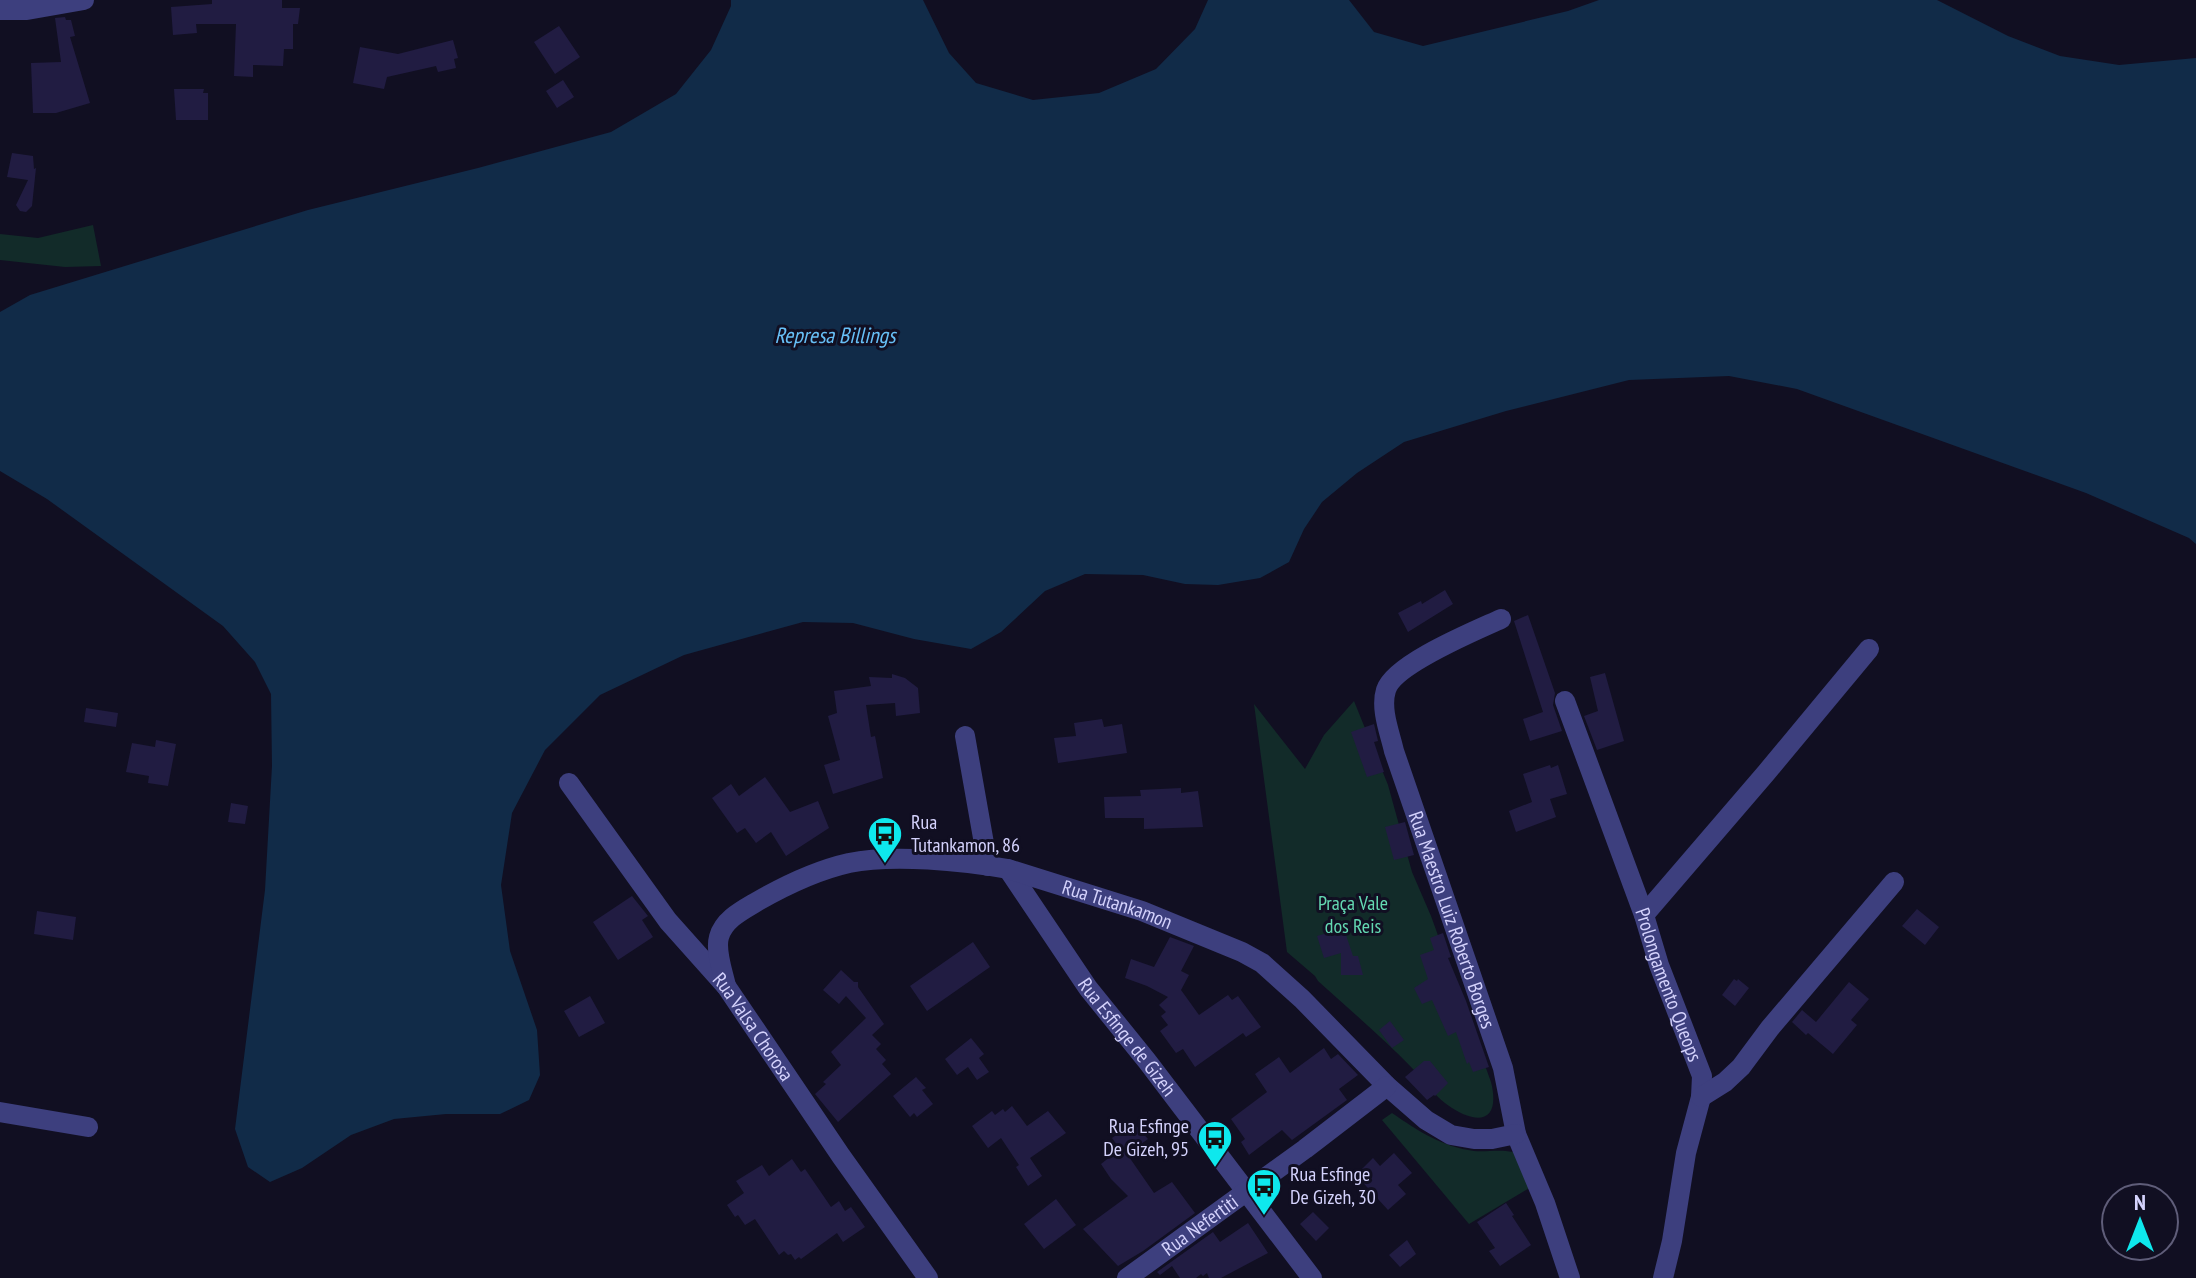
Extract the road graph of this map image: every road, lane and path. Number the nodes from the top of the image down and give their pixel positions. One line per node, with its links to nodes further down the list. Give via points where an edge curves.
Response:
1 (84, 0): 2 (street)
2 (0, 10)
3 (1501, 619): 16 (street, Rua Maestro Luiz Roberto Borges, via 1396,675 1386,690 1385,709 1394,751 1503,1068)
4 (1869, 649): 10 (street)
5 (1565, 701): 10 (street, Prolongamento Queops)
6 (965, 736): 8 (street, Rua Esfinge de Gizeh)
7 (569, 783): 11 (street, Rua Valsa Chorosa, via 668,921)
8 (998, 868): 11 (street, Rua Tutankamon, via 926,860 827,869 735,915 719,937); 12 (street, Rua Tutankamon, via 1142,911 1262,963); 17 (street, Rua Esfinge de Gizeh)
9 (1894, 882): 13 (street, via 1741,1067)
10 (1644, 915): 13 (street, Prolongamento Queops, via 1702,1076)
11 (726, 986): 18 (street, Rua Valsa Chorosa)
12 (1387, 1086): 16 (street, Rua Tutankamon, via 1451,1135 1492,1139); 17 (street, Rua Nefertiti)
13 (1701, 1097): 22 (street, Prolongamento Queops)
14 (0, 1112): 15 (street)
15 (88, 1127)
16 (1516, 1134): 21 (street, Rua Maestro Luiz Roberto Borges)
17 (1245, 1192): 19 (street, Rua Nefertiti); 20 (street, Rua Esfinge de Gizeh)
18 (928, 1278)
19 (1127, 1278)
20 (1312, 1278)
21 (1570, 1278)
22 (1663, 1278)

